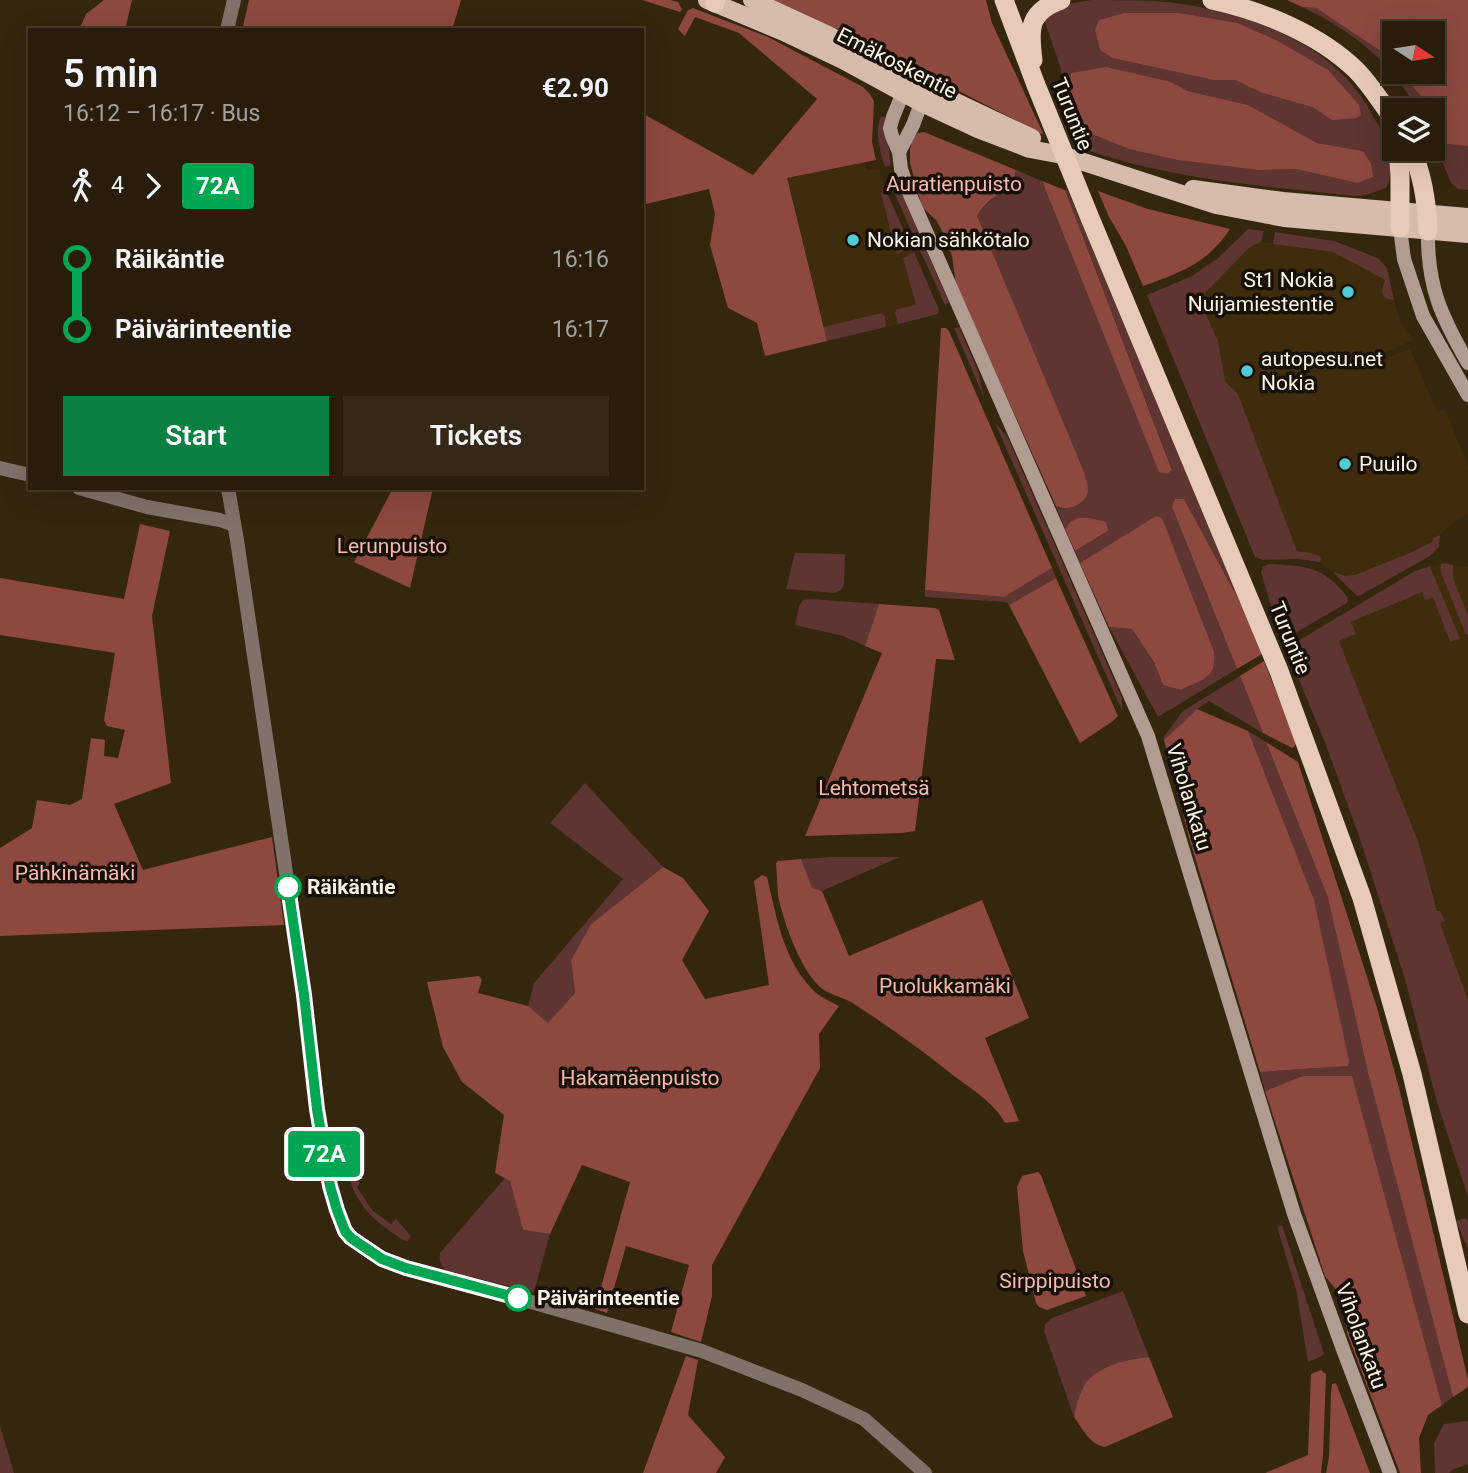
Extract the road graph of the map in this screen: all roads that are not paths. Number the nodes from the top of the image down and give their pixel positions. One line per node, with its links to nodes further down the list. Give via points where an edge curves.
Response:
1 (234, 0): 7 (street)
2 (752, 0): 8 (main road, Emäkoskentie, via 828,35)
3 (1004, 0): 9 (highway, Turuntie)
4 (1061, 0): 9 (highway, via 1042,9 1033,21 1030,39)
5 (1212, 0): 11 (highway, via 1280,22 1325,47 1357,71)
6 (713, 1): 8 (main road, Emäkoskentie)
7 (227, 28)
8 (906, 85): 10 (main road, Emäkoskentie); 12 (main road, Viholankatu, via 890,128)
9 (1036, 85): 26 (highway, Turuntie, via 1279,671 1362,898 1412,1074)
10 (924, 96): 12 (main road); 16 (main road, Emäkoskentie, via 978,129 1138,181)
11 (1382, 102)
12 (899, 152): 28 (main road, Viholankatu, via 915,207 1149,736 1294,1214)
13 (1399, 161): 16 (highway)
14 (1415, 161): 17 (highway)
15 (1468, 217): 17 (main road, Emäkoskentie)
16 (1400, 220): 17 (main road, Emäkoskentie); 20 (main road, via 1404,259 1423,316)
17 (1428, 222): 18 (main road, Emäkoskentie); 19 (main road, via 1428,257 1440,309)
18 (1468, 234)
19 (1468, 363)
20 (1468, 395)
21 (0, 468): 22 (street)
22 (28, 475)
23 (86, 490): 25 (street)
24 (228, 490): 25 (street)
25 (234, 525): 27 (street, via 319,1121 330,1186 341,1223 351,1238 382,1259 406,1268 702,1351 756,1371 857,1414)
26 (1468, 1314)
27 (925, 1473)
28 (1390, 1473)

